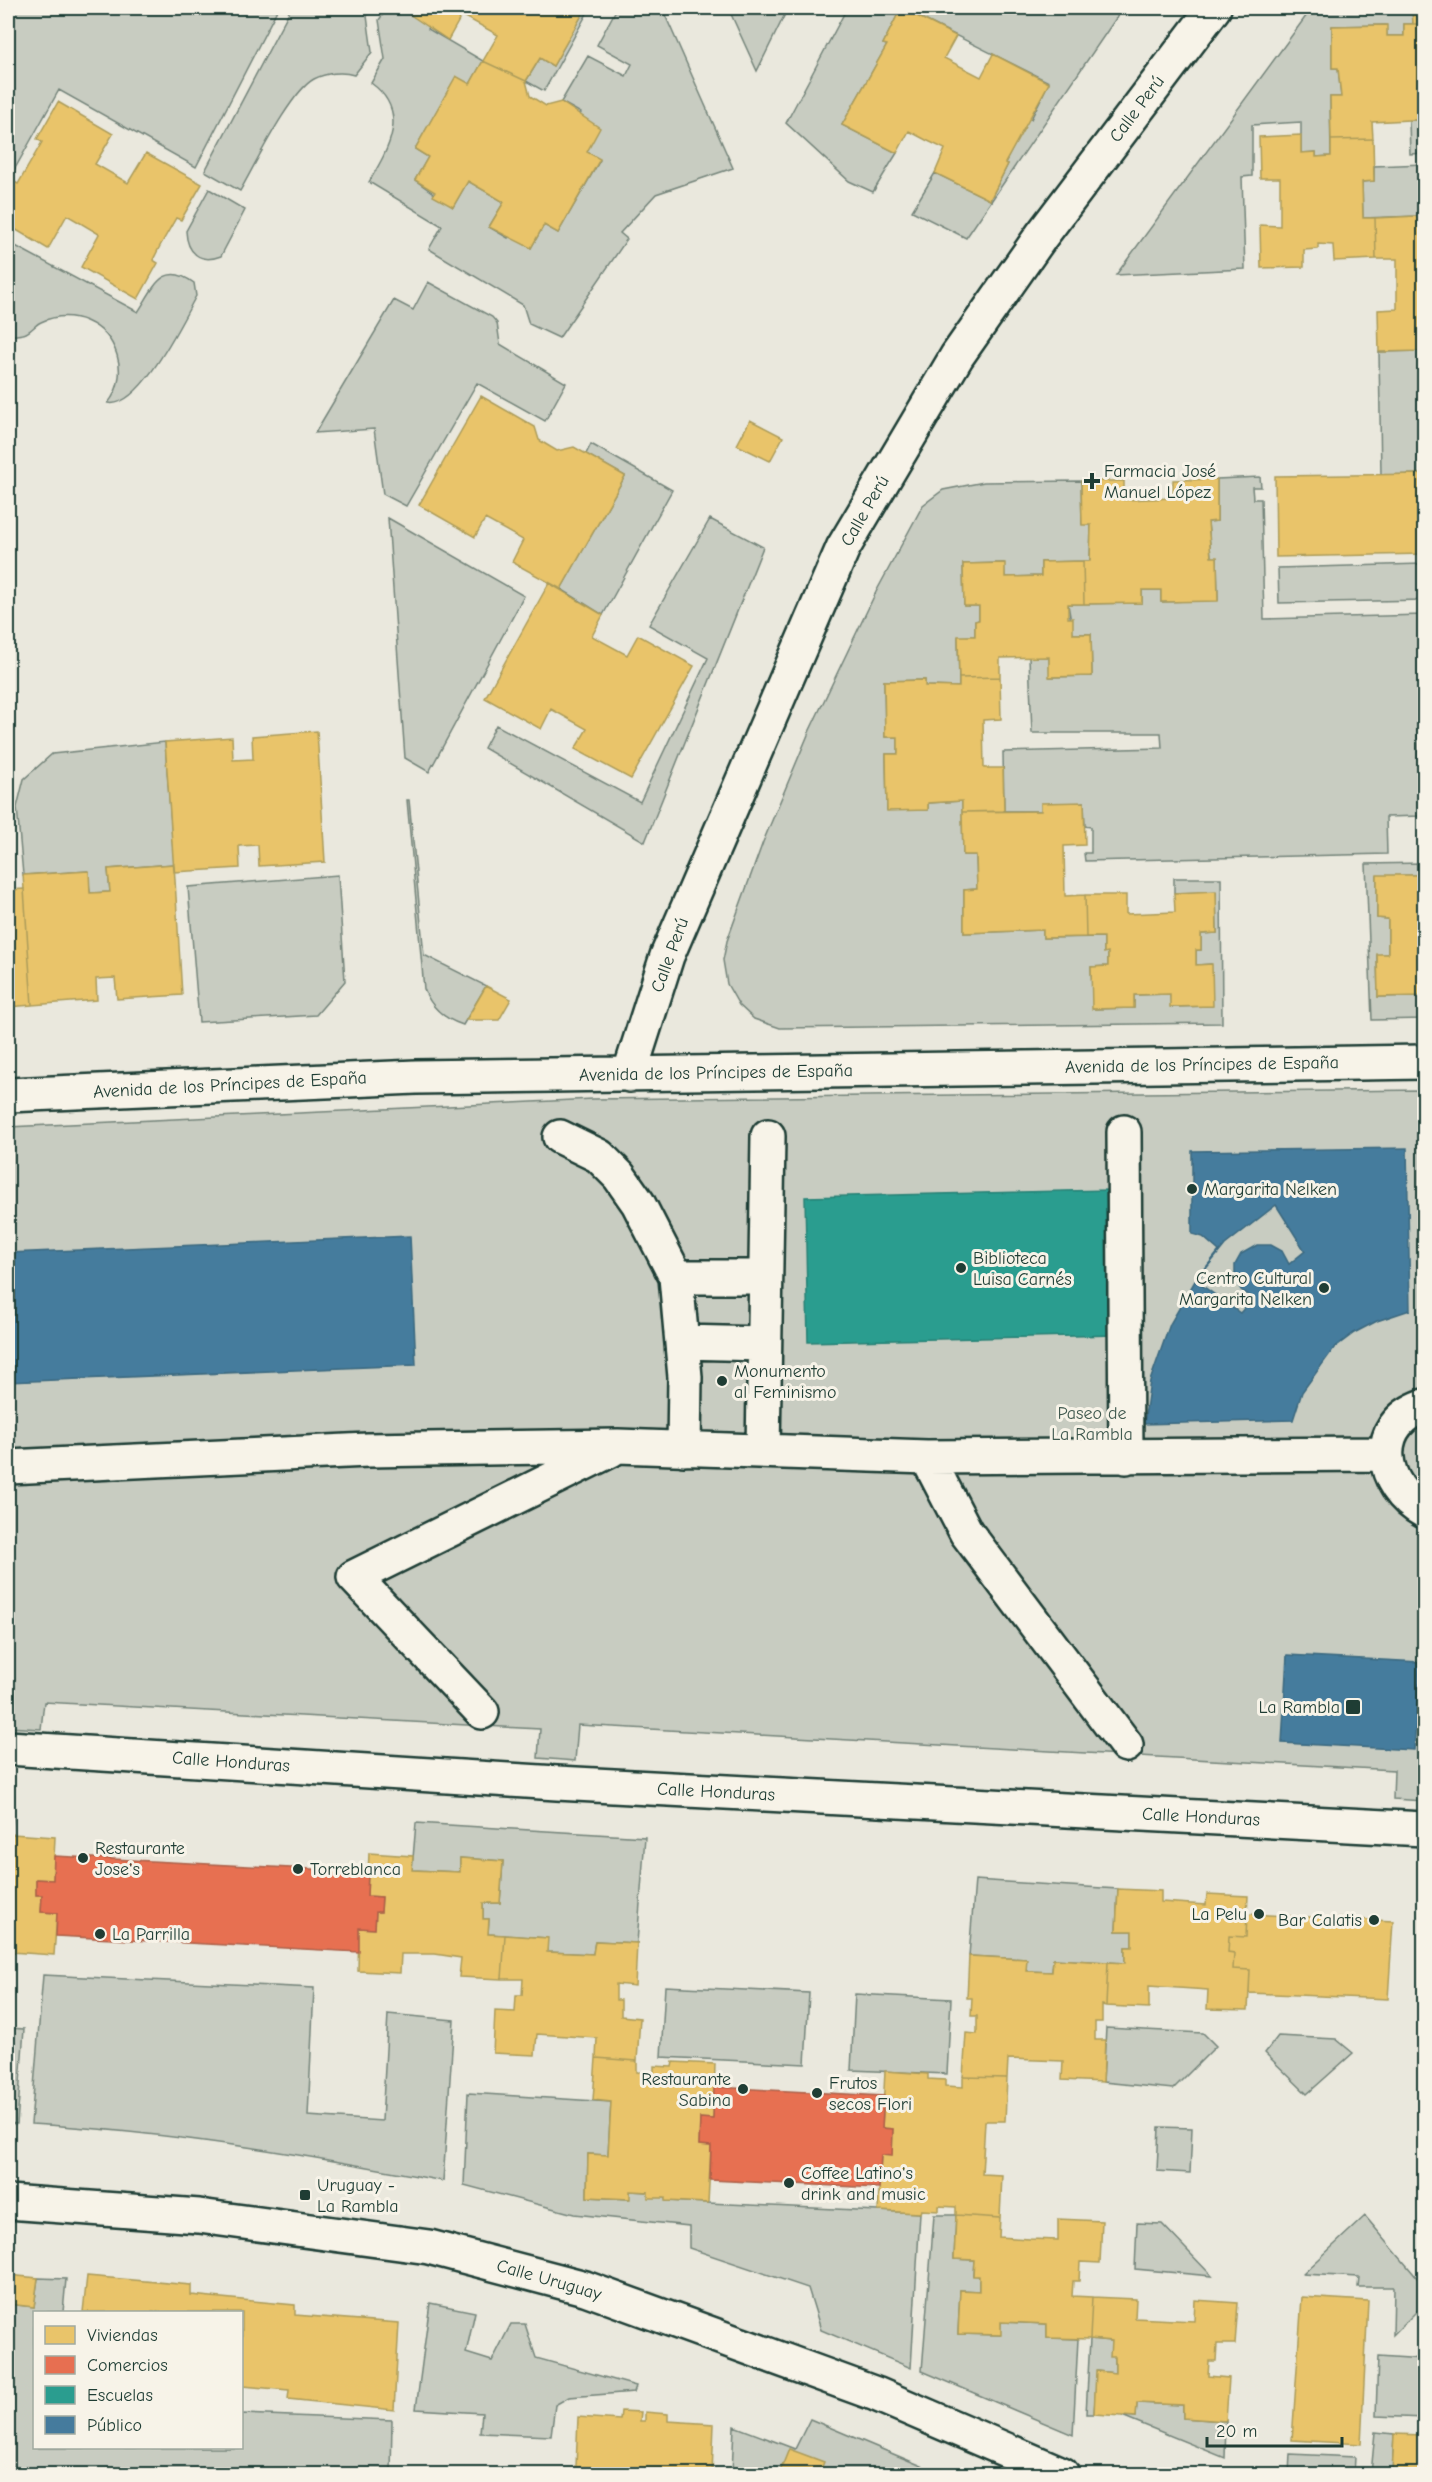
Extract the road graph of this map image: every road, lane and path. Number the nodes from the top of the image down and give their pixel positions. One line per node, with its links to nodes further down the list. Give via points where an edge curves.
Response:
1 (1214, 8): 3 (street, Calle Perú, via 1042,235 957,356 843,548 667,956)
2 (1425, 1062): 3 (street, Avenida de los Príncipes de España)
3 (629, 1075): 4 (street, Avenida de los Príncipes de España, via 416,1077)
4 (8, 1095)
5 (1124, 1132): 18 (street)
6 (768, 1136): 9 (street)
7 (560, 1137): 8 (street, via 599,1156 619,1176 638,1203)
8 (676, 1277): 9 (street); 10 (street)
9 (764, 1277): 11 (street)
10 (683, 1342): 11 (street); 14 (street)
11 (764, 1344): 15 (street)
12 (1425, 1406): 16 (street, via 1402,1419 1390,1436)
13 (618, 1446): 14 (street); 19 (street, via 368,1450); 21 (street, via 354,1577)
14 (684, 1449): 15 (street)
15 (763, 1451): 17 (street)
16 (1385, 1454): 18 (street); 20 (street, via 1399,1491)
17 (927, 1457): 18 (street); 22 (street, via 966,1532)
18 (1126, 1457)
19 (8, 1467)
20 (1425, 1511)
21 (482, 1712)
22 (1126, 1745)
23 (8, 1748): 24 (street, Calle Honduras, via 557,1783)
24 (1425, 1828)
25 (8, 2202): 26 (street, Calle Uruguay, via 199,2216 429,2247 585,2288 876,2394)
26 (1062, 2475)

